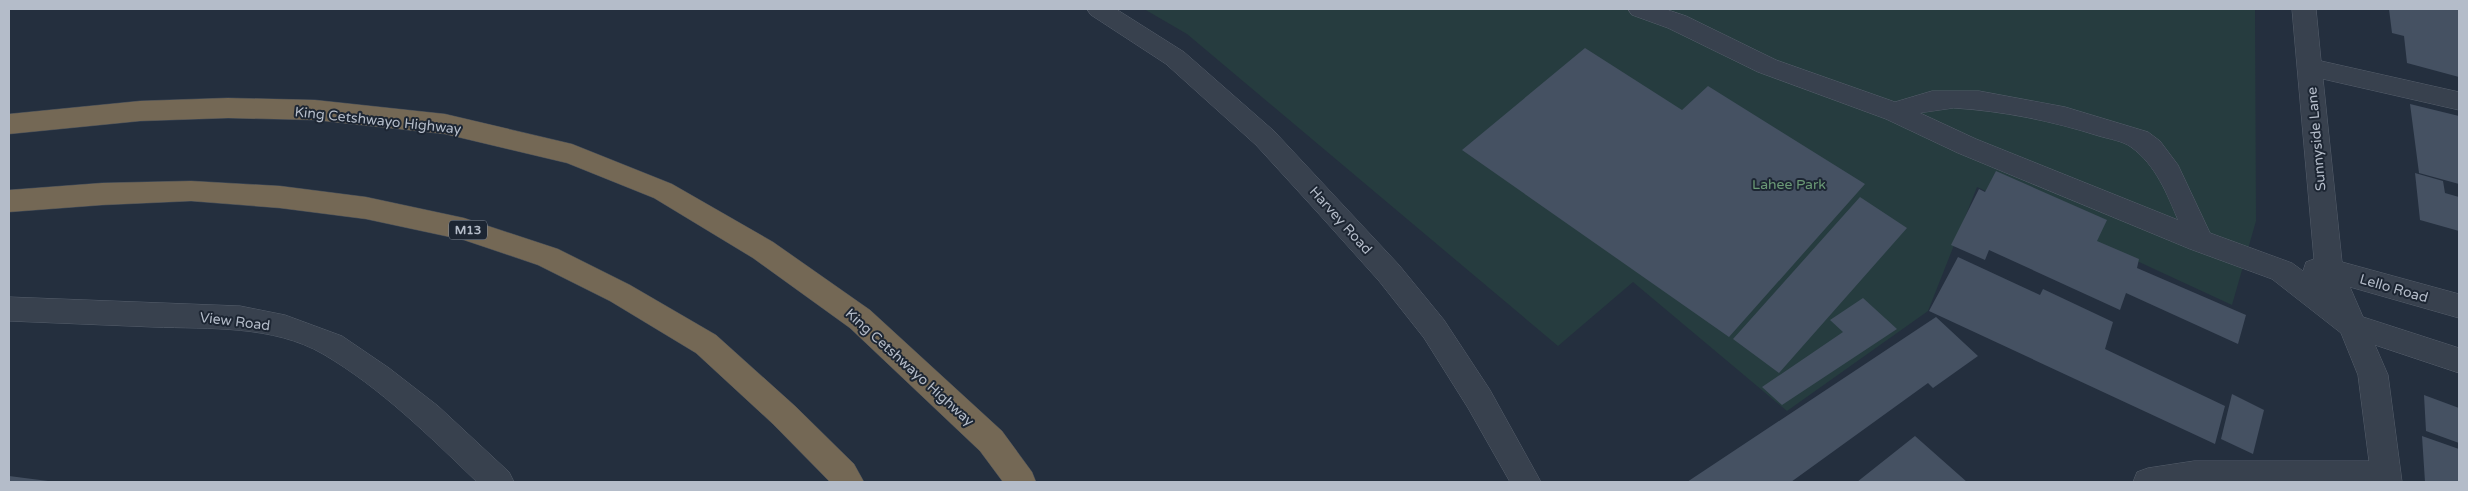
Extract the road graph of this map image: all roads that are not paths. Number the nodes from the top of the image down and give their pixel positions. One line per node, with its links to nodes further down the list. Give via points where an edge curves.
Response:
1 (1099, 9): 20 (street, Harvey Road, via 1175,58 1264,138 1328,205 1434,329)
2 (1640, 9): 6 (street, via 1677,22 1768,66)
3 (2304, 9): 4 (street, Sunnyside Lane)
4 (2309, 67): 5 (street); 10 (street, Sunnyside Lane)
5 (2459, 101)
6 (1895, 112): 9 (street, via 1966,146); 9 (street, via 1931,100 1977,100 2038,110 2139,139 2153,149 2170,173)
7 (9, 124): 19 (highway, King Cetshwayo Highway, via 140,112 228,108 315,110 445,124 572,154 663,191 763,250 860,319 991,441)
8 (9, 201): 18 (highway, M13, via 191,192 280,198 366,208 464,229 548,257 620,293 706,344 784,415)
9 (2200, 241): 11 (street)
10 (2329, 270): 11 (street, Lello Road); 12 (street, Lello Road); 14 (street, Sunnyside Lane)
11 (2282, 271): 14 (street)
12 (2459, 306)
13 (9, 309): 17 (street, View Road, via 240,318 285,327 332,346 379,377 427,415)
14 (2353, 326): 15 (street); 16 (street, Sunnyside Lane, via 2373,375)
15 (2459, 360)
16 (2386, 479): 21 (street, via 2194,475)
17 (498, 482)
18 (848, 482)
19 (1021, 482)
20 (1526, 482)
21 (2148, 482)

